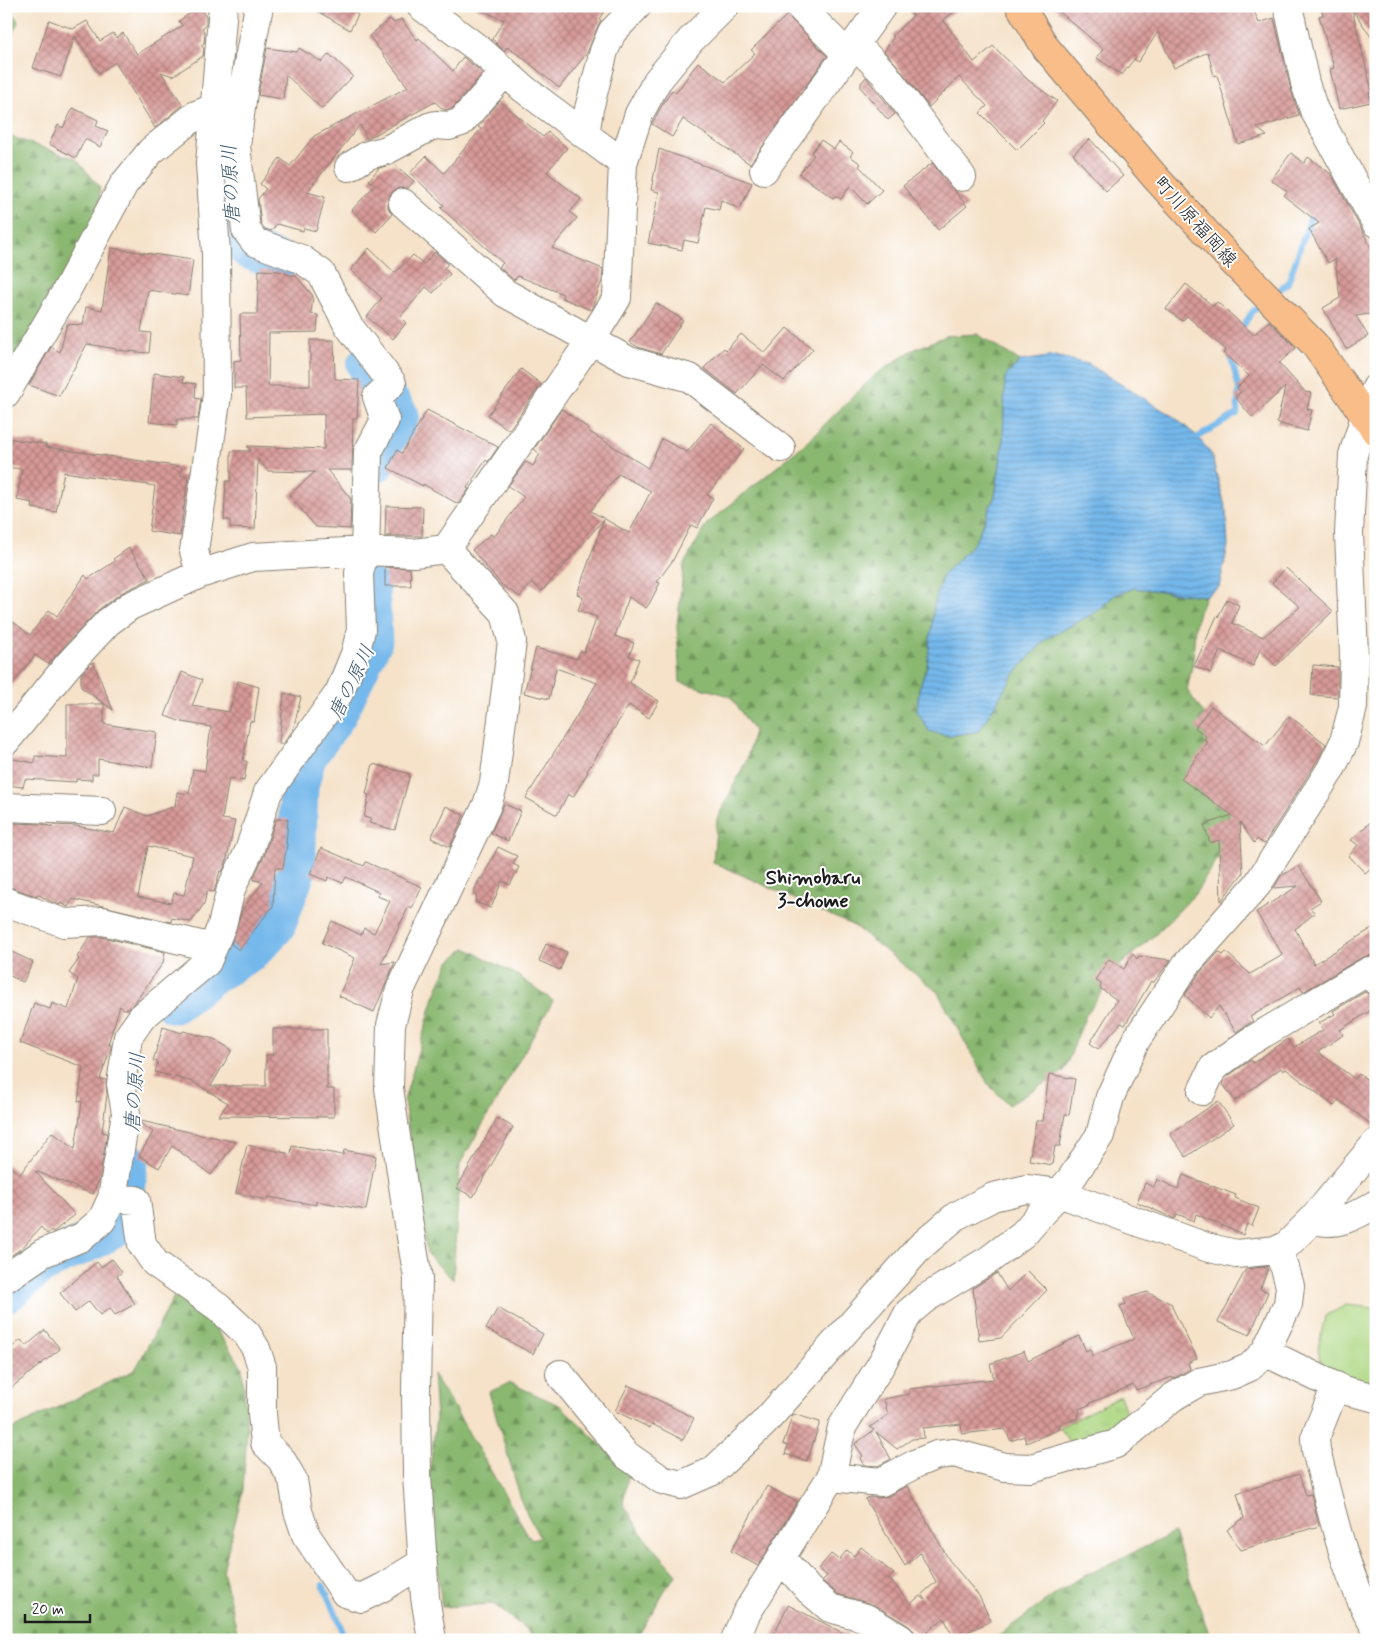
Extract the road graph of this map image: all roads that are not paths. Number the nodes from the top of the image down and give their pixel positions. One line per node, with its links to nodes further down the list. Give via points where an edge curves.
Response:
1 (223, 6): 12 (street)
2 (259, 6): 12 (street, via 244,84)
3 (421, 6): 11 (street)
4 (637, 6): 13 (street, via 612,32 604,51 588,109)
5 (725, 6): 14 (street, via 657,81 639,114)
6 (799, 6): 10 (street)
7 (882, 6): 10 (street)
8 (1020, 6): 23 (main road, 町川原福岡線, via 1046,48 1155,177 1315,345)
9 (1288, 6): 19 (street, via 1314,110)
10 (851, 49): 16 (street); 17 (street, via 884,73)
11 (505, 72): 13 (street); 15 (street, via 461,122 429,127)
12 (222, 119): 22 (street, via 196,115 151,151 124,184); 26 (street, via 236,146 246,230 254,242 301,259 321,273 384,390 386,420 368,452); 27 (street, via 210,164 216,252 217,395 194,551)
13 (585, 135): 14 (street)
14 (623, 163): 20 (street, via 616,298)
15 (348, 167)
16 (764, 170)
17 (962, 177)
18 (404, 203): 20 (street, via 505,293)
19 (1376, 223)
20 (591, 340): 24 (street, via 629,361 690,378); 25 (street)
21 (1376, 388): 23 (street)
22 (6, 393)
23 (1370, 424): 36 (street, via 1353,455 1349,533 1354,707 1344,742 1331,769 1257,885 1186,965 1136,1040 1110,1097 1100,1136)
24 (781, 448)
25 (446, 549): 26 (street); 48 (street, via 505,613 512,641 494,783 487,805 400,990 391,1025 389,1088 418,1278 416,1474)
26 (376, 551): 27 (street, via 253,557); 32 (street, via 359,572 361,630 339,693 268,792)
27 (200, 574): 28 (street, via 130,606 108,622)
28 (9, 731)
29 (6, 807): 30 (street)
30 (102, 811)
31 (6, 902): 32 (street, via 64,923 104,921)
32 (212, 948): 37 (street, via 207,962 142,1017 128,1037 121,1084 126,1113)
33 (1376, 981): 34 (street, via 1369,971 1249,1042 1213,1068)
34 (1202, 1091)
35 (1376, 1143): 39 (street)
36 (1059, 1193): 40 (street, via 1206,1247 1236,1254); 43 (street, via 1026,1189 993,1197 956,1216 920,1247 764,1423 713,1471 681,1485 662,1480 626,1454); 46 (street, via 1023,1234 910,1312 842,1427)
37 (112, 1198): 41 (street, via 102,1220 82,1238 43,1253); 48 (street, via 136,1200 142,1244 155,1263 218,1307 247,1334 256,1349 262,1367 266,1444 281,1459 293,1480 306,1535 345,1593 360,1598)
38 (1376, 1204): 39 (street, via 1354,1217 1323,1223)
39 (1313, 1219): 40 (street, via 1286,1246)
40 (1277, 1250): 42 (street, via 1290,1286 1288,1304)
41 (6, 1278)
42 (1265, 1352): 44 (street); 46 (street, via 1250,1367 1232,1375 1198,1382 1173,1397 1116,1444 1104,1438 1031,1468 1006,1468 954,1453 917,1462 881,1482)
43 (560, 1374)
44 (1336, 1386): 45 (street); 49 (street, via 1315,1438 1316,1450 1340,1547 1355,1588)
45 (1376, 1398)
46 (831, 1477): 47 (street)
47 (781, 1558): 50 (street, via 830,1608 866,1618); 52 (street, via 746,1614)
48 (422, 1564): 51 (street)
49 (1376, 1629)
50 (901, 1639)
51 (432, 1640)
52 (735, 1640)

